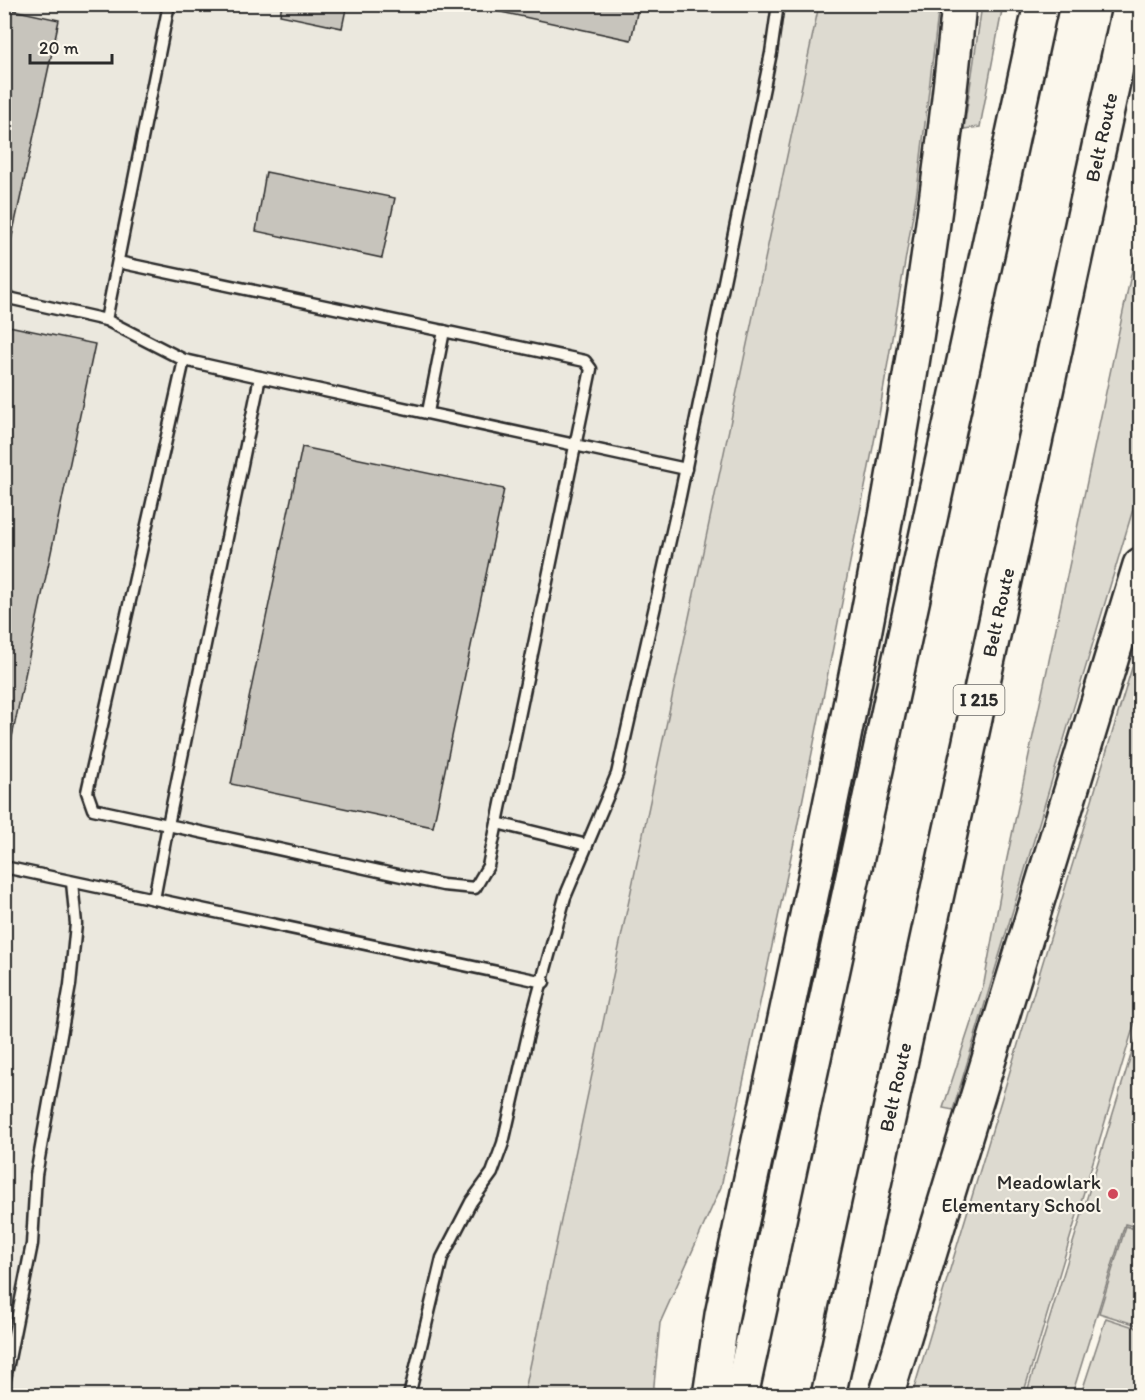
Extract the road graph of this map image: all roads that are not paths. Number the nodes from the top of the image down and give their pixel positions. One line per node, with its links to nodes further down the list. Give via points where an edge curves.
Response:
1 (169, 4): 6 (lane)
2 (778, 4): 14 (lane)
3 (959, 4): 27 (highway, via 934,219 847,725 722,1315)
4 (1041, 4): 28 (highway)
5 (1130, 4): 29 (highway, Belt Route / I 215)
6 (118, 262): 8 (lane); 9 (lane)
7 (4, 297): 8 (lane)
8 (106, 320): 10 (lane)
9 (444, 331): 12 (lane); 13 (lane, via 585,361 591,369)
10 (183, 360): 11 (lane); 17 (lane, via 87,792 93,809)
11 (260, 377): 12 (lane); 17 (lane)
12 (428, 412): 13 (lane)
13 (576, 445): 14 (lane); 16 (lane)
14 (686, 469): 18 (lane, via 617,774)
15 (1140, 564): 30 (highway)
16 (497, 823): 17 (lane, via 488,866 475,888 443,885); 18 (lane)
17 (168, 825): 21 (lane)
18 (587, 845): 22 (lane, via 564,897)
19 (4, 867): 20 (lane)
20 (72, 882): 21 (lane); 23 (lane, via 76,924 70,985 36,1175 32,1244)
21 (154, 899): 22 (lane)
22 (544, 982): 26 (lane, via 492,1173 471,1202 442,1258)
23 (4, 1383)
24 (4, 1392): 25 (lane)
25 (20, 1395)
26 (409, 1395)
27 (710, 1395)
28 (741, 1395)
29 (828, 1395)
30 (886, 1395)

